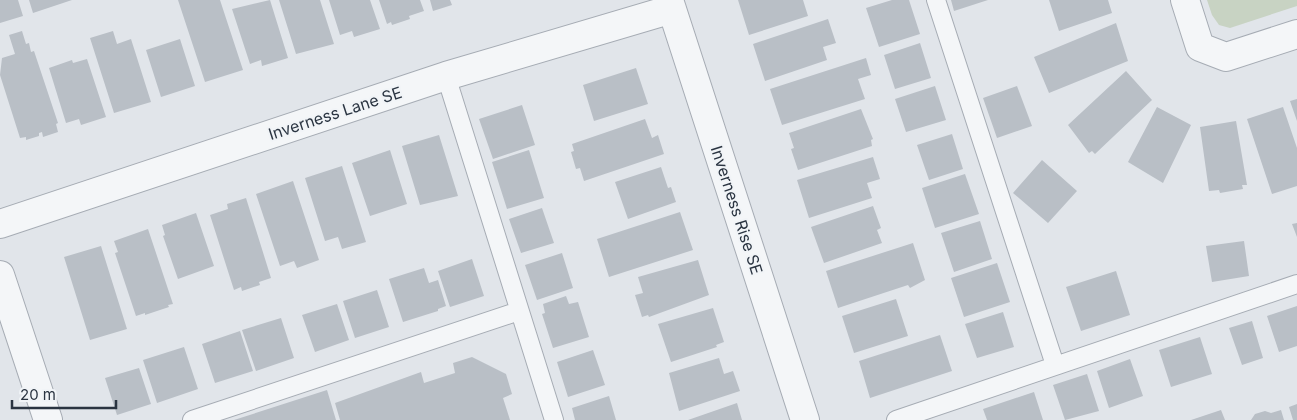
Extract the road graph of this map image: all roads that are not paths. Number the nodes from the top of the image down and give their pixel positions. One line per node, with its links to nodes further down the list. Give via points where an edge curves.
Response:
1 (936, 0): 10 (lane)
2 (1185, 0): 4 (street, via 1200,47 1226,57)
3 (670, 5): 5 (street, Inverness Lane SE); 14 (street, Inverness Rise SE)
4 (1297, 34)
5 (446, 76): 6 (street, Inverness Lane SE); 9 (lane)
6 (0, 224)
7 (0, 275): 11 (street)
8 (1297, 284): 10 (lane)
9 (519, 311): 12 (lane); 13 (lane)
10 (1055, 365): 15 (lane)
11 (48, 420)
12 (192, 420)
13 (554, 420)
14 (805, 420)
15 (896, 420)

